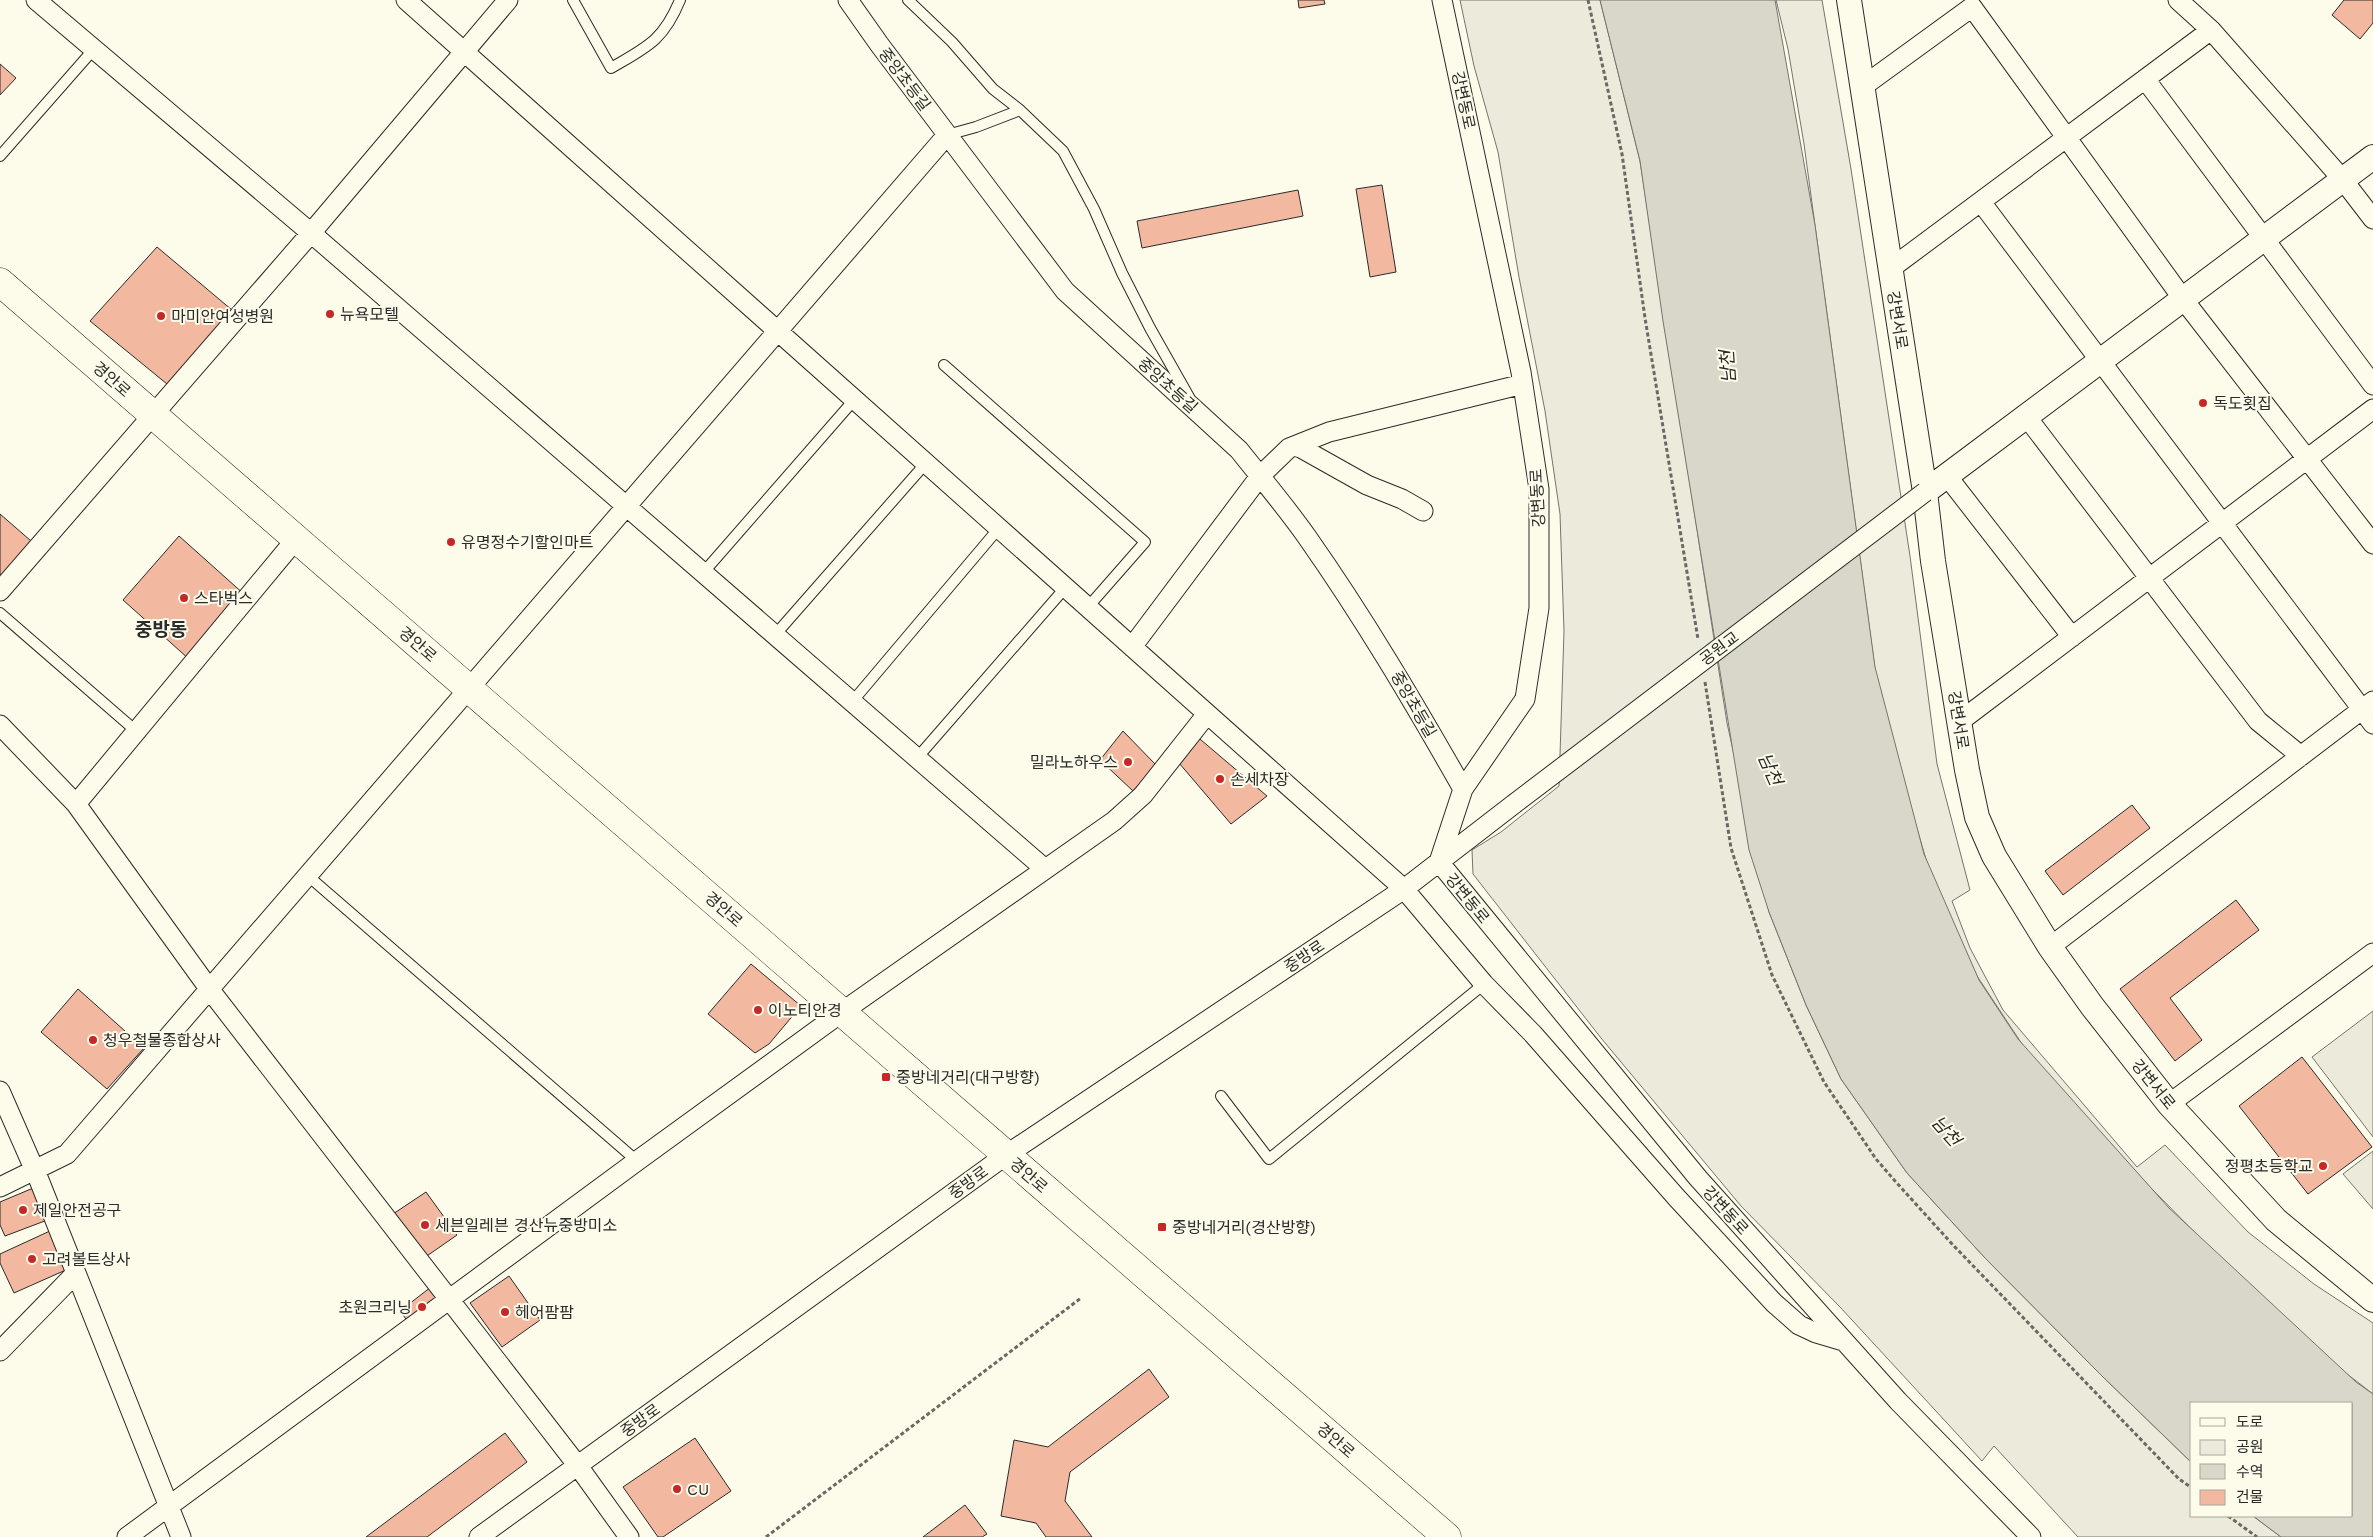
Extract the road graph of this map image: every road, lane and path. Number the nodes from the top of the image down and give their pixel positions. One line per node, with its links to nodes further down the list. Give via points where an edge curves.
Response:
1 (36, 0): 14 (street)
2 (406, 0): 15 (street)
3 (508, 0): 15 (street)
4 (573, 0): 5 (lane, via 610,68 658,38 671,22)
5 (680, 0)
6 (848, 0): 19 (street, 중앙초등길)
7 (908, 0): 18 (lane, via 952,42 993,89)
8 (1442, 0): 34 (street, 강변동로)
9 (1588, 0): 61 (path, via 1622,154 1645,318)
10 (1849, 0): 17 (street, 강변서로)
11 (2178, 0): 13 (street)
12 (1977, 4): 17 (street); 20 (street)
13 (2212, 30): 16 (street); 23 (street)
14 (94, 49): 21 (lane); 26 (street)
15 (465, 52): 26 (street); 31 (street)
16 (2145, 80): 20 (street); 27 (street)
17 (1862, 87): 28 (street, 강변서로)
18 (1020, 110): 19 (lane); 37 (lane, via 1063,151 1146,320)
19 (947, 135): 31 (street); 37 (street, 중앙초등길, via 1065,291)
20 (2067, 138): 24 (street); 30 (street)
21 (0, 156)
22 (2373, 157): 23 (street)
23 (2343, 180): 25 (street); 27 (street)
24 (1981, 202): 28 (street); 32 (street)
25 (2373, 219)
26 (311, 233): 39 (street); 47 (street)
27 (2264, 239): 30 (street); 35 (street)
28 (1890, 269): 46 (street, 강변서로)
29 (0, 282): 39 (main road, 경안로)
30 (2183, 299): 32 (street); 42 (street)
31 (778, 331): 36 (street); 47 (street)
32 (2100, 361): 40 (street); 49 (street)
33 (944, 365): 57 (lane, via 1144,542)
34 (1523, 384): 41 (street, via 1329,432); 73 (street, 강변동로, via 1539,489 1539,608 1525,699)
35 (2373, 384)
36 (854, 400): 43 (street); 53 (lane)
37 (1195, 409): 44 (street, 중앙초등길, via 1240,450)
38 (2373, 409): 42 (street)
39 (152, 414): 51 (main road, 경안로); 56 (street)
40 (2026, 416): 45 (street); 54 (street)
41 (1294, 446): 44 (street); 48 (street)
42 (2307, 459): 49 (street); 52 (street)
43 (926, 463): 50 (street); 59 (lane)
44 (1260, 476): 62 (street); 73 (street, 중앙초등길, via 1345,593)
45 (1947, 476): 46 (street); 60 (street)
46 (1925, 492): 68 (street, 강변서로, via 1932,560); 75 (street, 공원교, bridge)
47 (626, 506): 53 (street); 64 (street)
48 (1423, 511)
49 (2222, 523): 54 (street); 66 (street)
50 (999, 528): 55 (street); 65 (lane)
51 (296, 539): 64 (main road, 경안로); 70 (street)
52 (2373, 544)
53 (703, 573): 59 (street)
54 (2149, 578): 60 (street); 71 (street, via 2258,721)
55 (1065, 588): 57 (street); 72 (lane)
56 (0, 591)
57 (1088, 607): 62 (street)
58 (0, 613): 70 (lane)
59 (775, 635): 65 (street)
60 (2072, 637): 68 (street)
61 (1699, 646)
62 (1132, 647): 67 (street)
63 (1704, 674): 99 (path, via 1731,848 1772,975 1824,1082 1876,1159 1895,1181)
64 (468, 688): 78 (street); 84 (main road, 경안로)
65 (852, 702): 72 (street)
66 (2369, 711): 71 (street)
67 (1207, 714): 77 (street, via 1134,804); 79 (street)
68 (1959, 722): 80 (street, 강변서로, via 1977,817 1994,856)
69 (0, 725): 74 (street)
70 (136, 731): 74 (street)
71 (2301, 756): 80 (street)
72 (917, 758): 77 (street)
73 (1463, 789): 76 (street, 강변동로)
74 (76, 804): 83 (street)
75 (1514, 804): 76 (street, 중방로)
76 (1439, 862): 79 (street, 중방로); 96 (street, 강변동로, via 1686,1164)
77 (1045, 869): 84 (street)
78 (307, 874): 83 (street); 89 (lane)
79 (1404, 889): 82 (street); 88 (street, 중방로)
80 (2050, 947): 87 (street, 강변서로)
81 (2373, 953): 87 (street)
82 (1484, 984): 86 (lane, via 1269,1159); 96 (street, via 1774,1303 1799,1325 1816,1334)
83 (210, 990): 90 (street, via 67,1154); 95 (street)
84 (842, 1012): 88 (main road, 경안로); 89 (street)
85 (0, 1091): 90 (street)
86 (1221, 1096)
87 (2169, 1104): 94 (street, 강변서로, via 2276,1220)
88 (1006, 1154): 98 (street, 중방로); 107 (main road, 경안로)
89 (637, 1161): 95 (street)
90 (35, 1171): 91 (street); 92 (street)
91 (0, 1187)
92 (76, 1272): 97 (street); 100 (street)
93 (1081, 1298): 106 (path)
94 (2373, 1300)
95 (450, 1301): 98 (street); 100 (street)
96 (1843, 1341): 108 (street, 강변동로)
97 (0, 1351)
98 (578, 1466): 104 (street, 중방로); 105 (street)
99 (2190, 1486)
100 (168, 1507): 102 (street); 103 (street)
101 (2229, 1517): 109 (path)
102 (127, 1537)
103 (181, 1537)
104 (478, 1537)
105 (629, 1537)
106 (766, 1537)
107 (1447, 1537)
108 (2031, 1537)
109 (2257, 1537)

